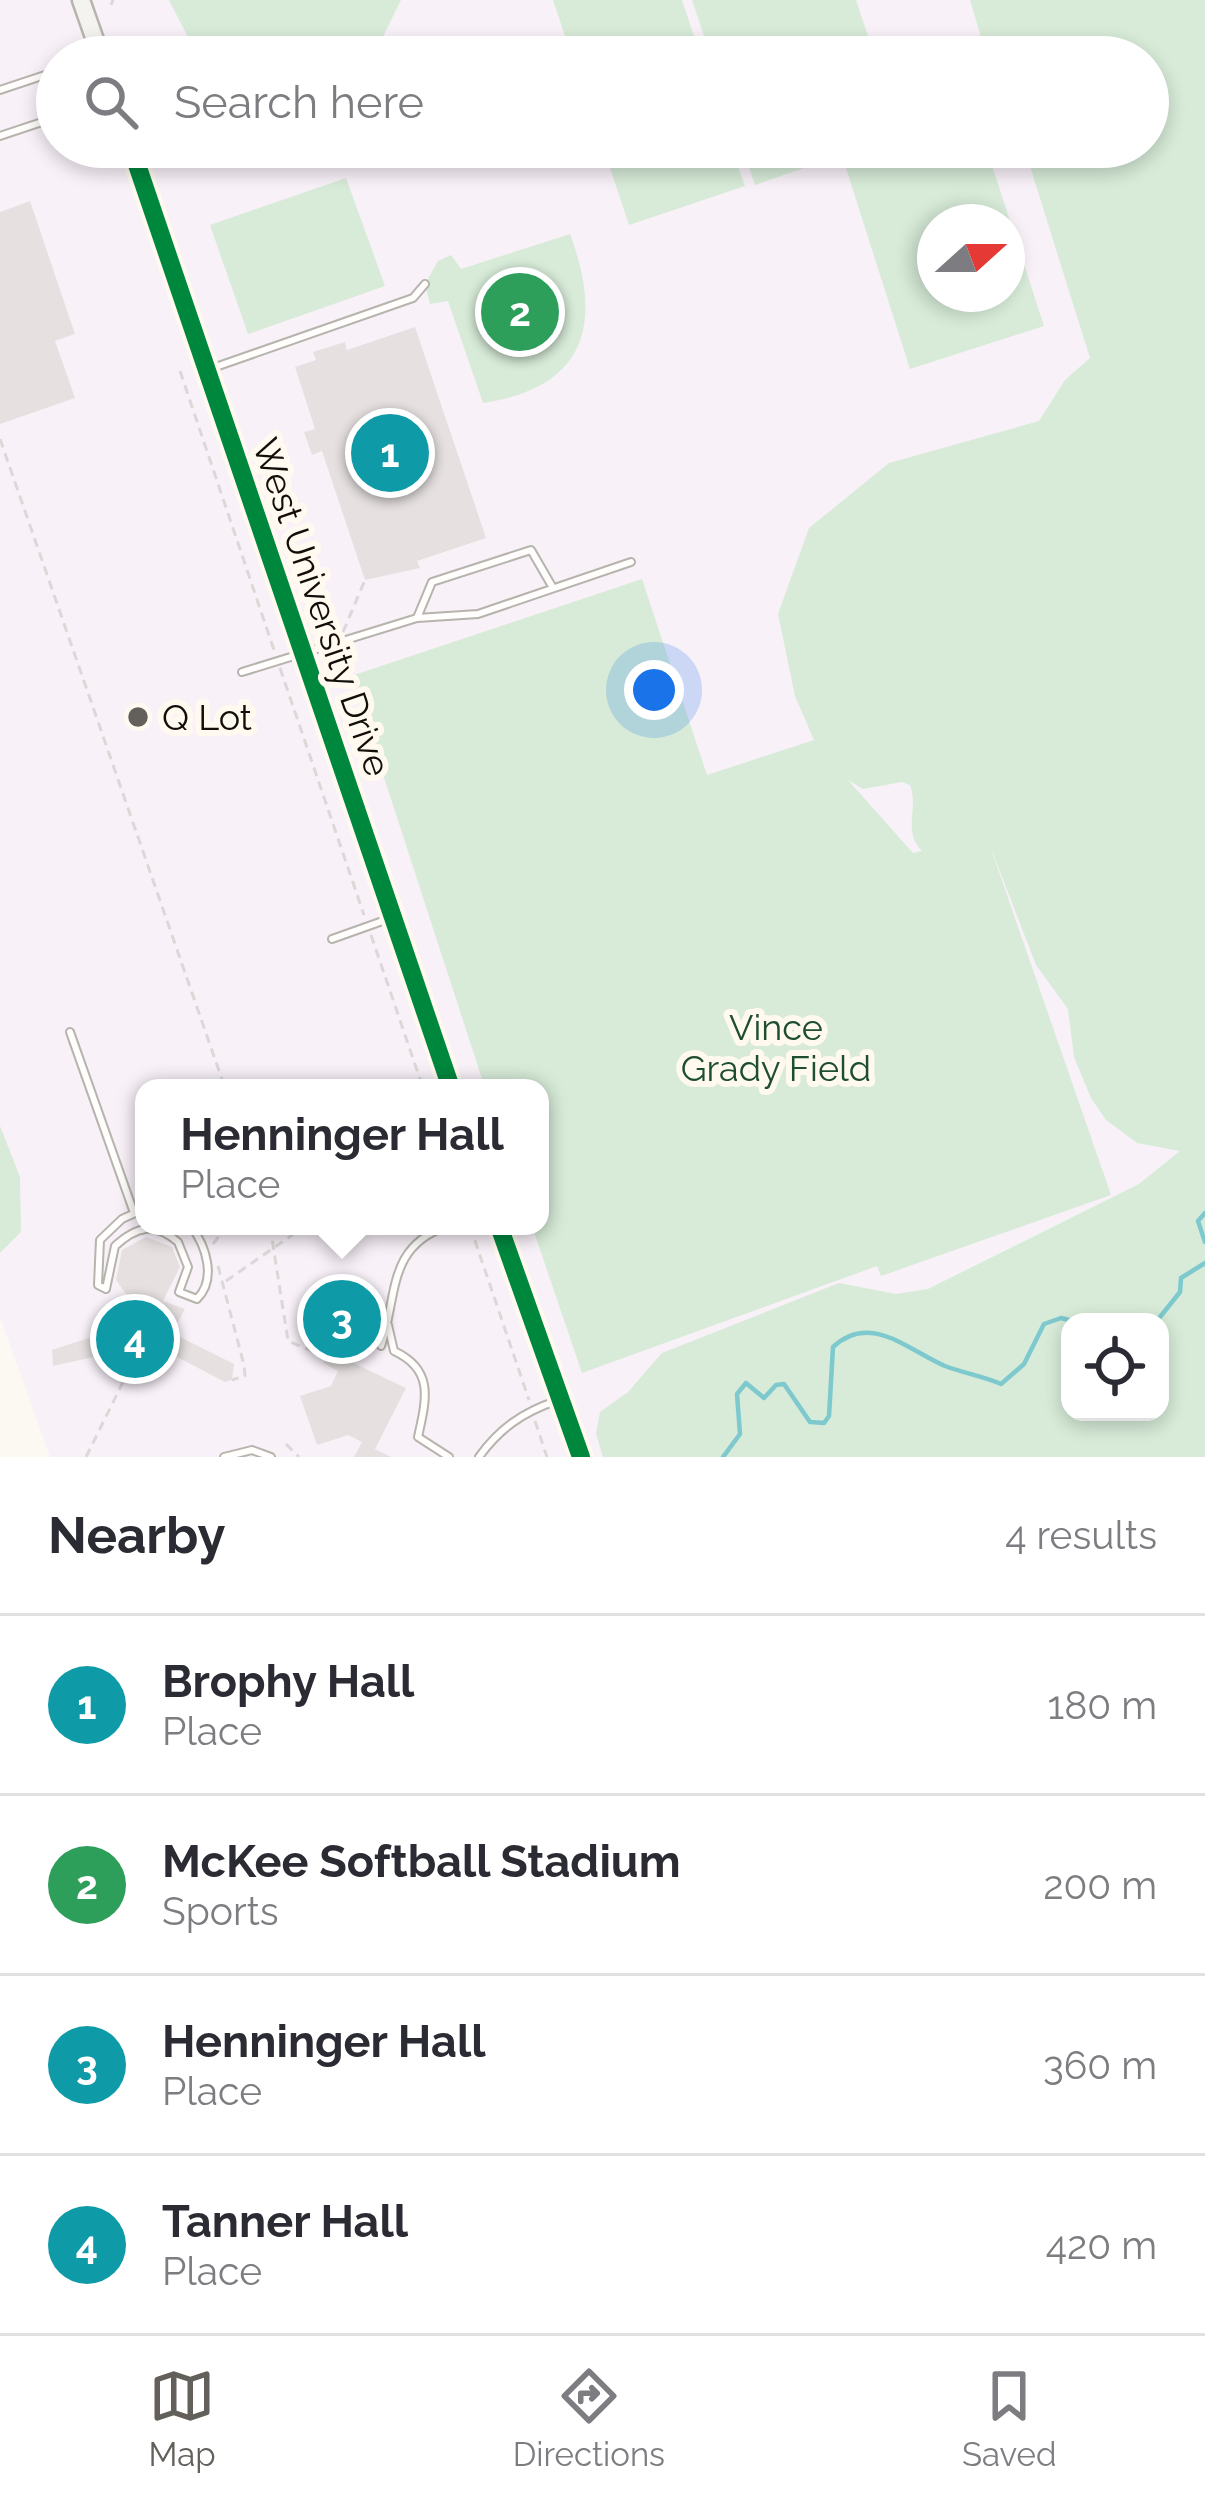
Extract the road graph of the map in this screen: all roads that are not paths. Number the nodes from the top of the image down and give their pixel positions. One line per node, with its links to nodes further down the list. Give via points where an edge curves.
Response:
1 (82, 0): 2 (street)
2 (94, 36)
3 (36, 78): 4 (lane)
4 (0, 90)
5 (36, 124): 6 (lane)
6 (0, 136)
7 (138, 168): 9 (street, West University Drive)
8 (425, 284): 9 (lane, via 413,298)
9 (207, 370): 13 (street, West University Drive)
10 (631, 562): 11 (lane)
11 (553, 588): 12 (lane, via 478,614); 12 (lane, via 531,550 432,583)
12 (417, 618): 13 (lane)
13 (303, 654): 14 (lane); 15 (street, West University Drive)
14 (242, 672)
15 (393, 917): 16 (lane); 18 (street, West University Drive)
16 (332, 939)
17 (70, 1032): 19 (lane)
18 (449, 1079)
19 (133, 1210): 20 (lane, via 97,1247 98,1285 106,1289 115,1246)
20 (135, 1230)
21 (164, 1235): 22 (lane, via 178,1242 188,1267 179,1292 197,1300 208,1269)
22 (197, 1235)
23 (424, 1235): 25 (lane, via 407,1250)
24 (502, 1235): 27 (street)
25 (388, 1325): 26 (lane); 30 (lane, via 394,1351 416,1364 427,1386 418,1437)
26 (381, 1346)
27 (560, 1399): 31 (lane, via 531,1405); 32 (street)
28 (224, 1457): 29 (lane, via 252,1450)
29 (272, 1457)
30 (449, 1457)
31 (478, 1457)
32 (580, 1457)

